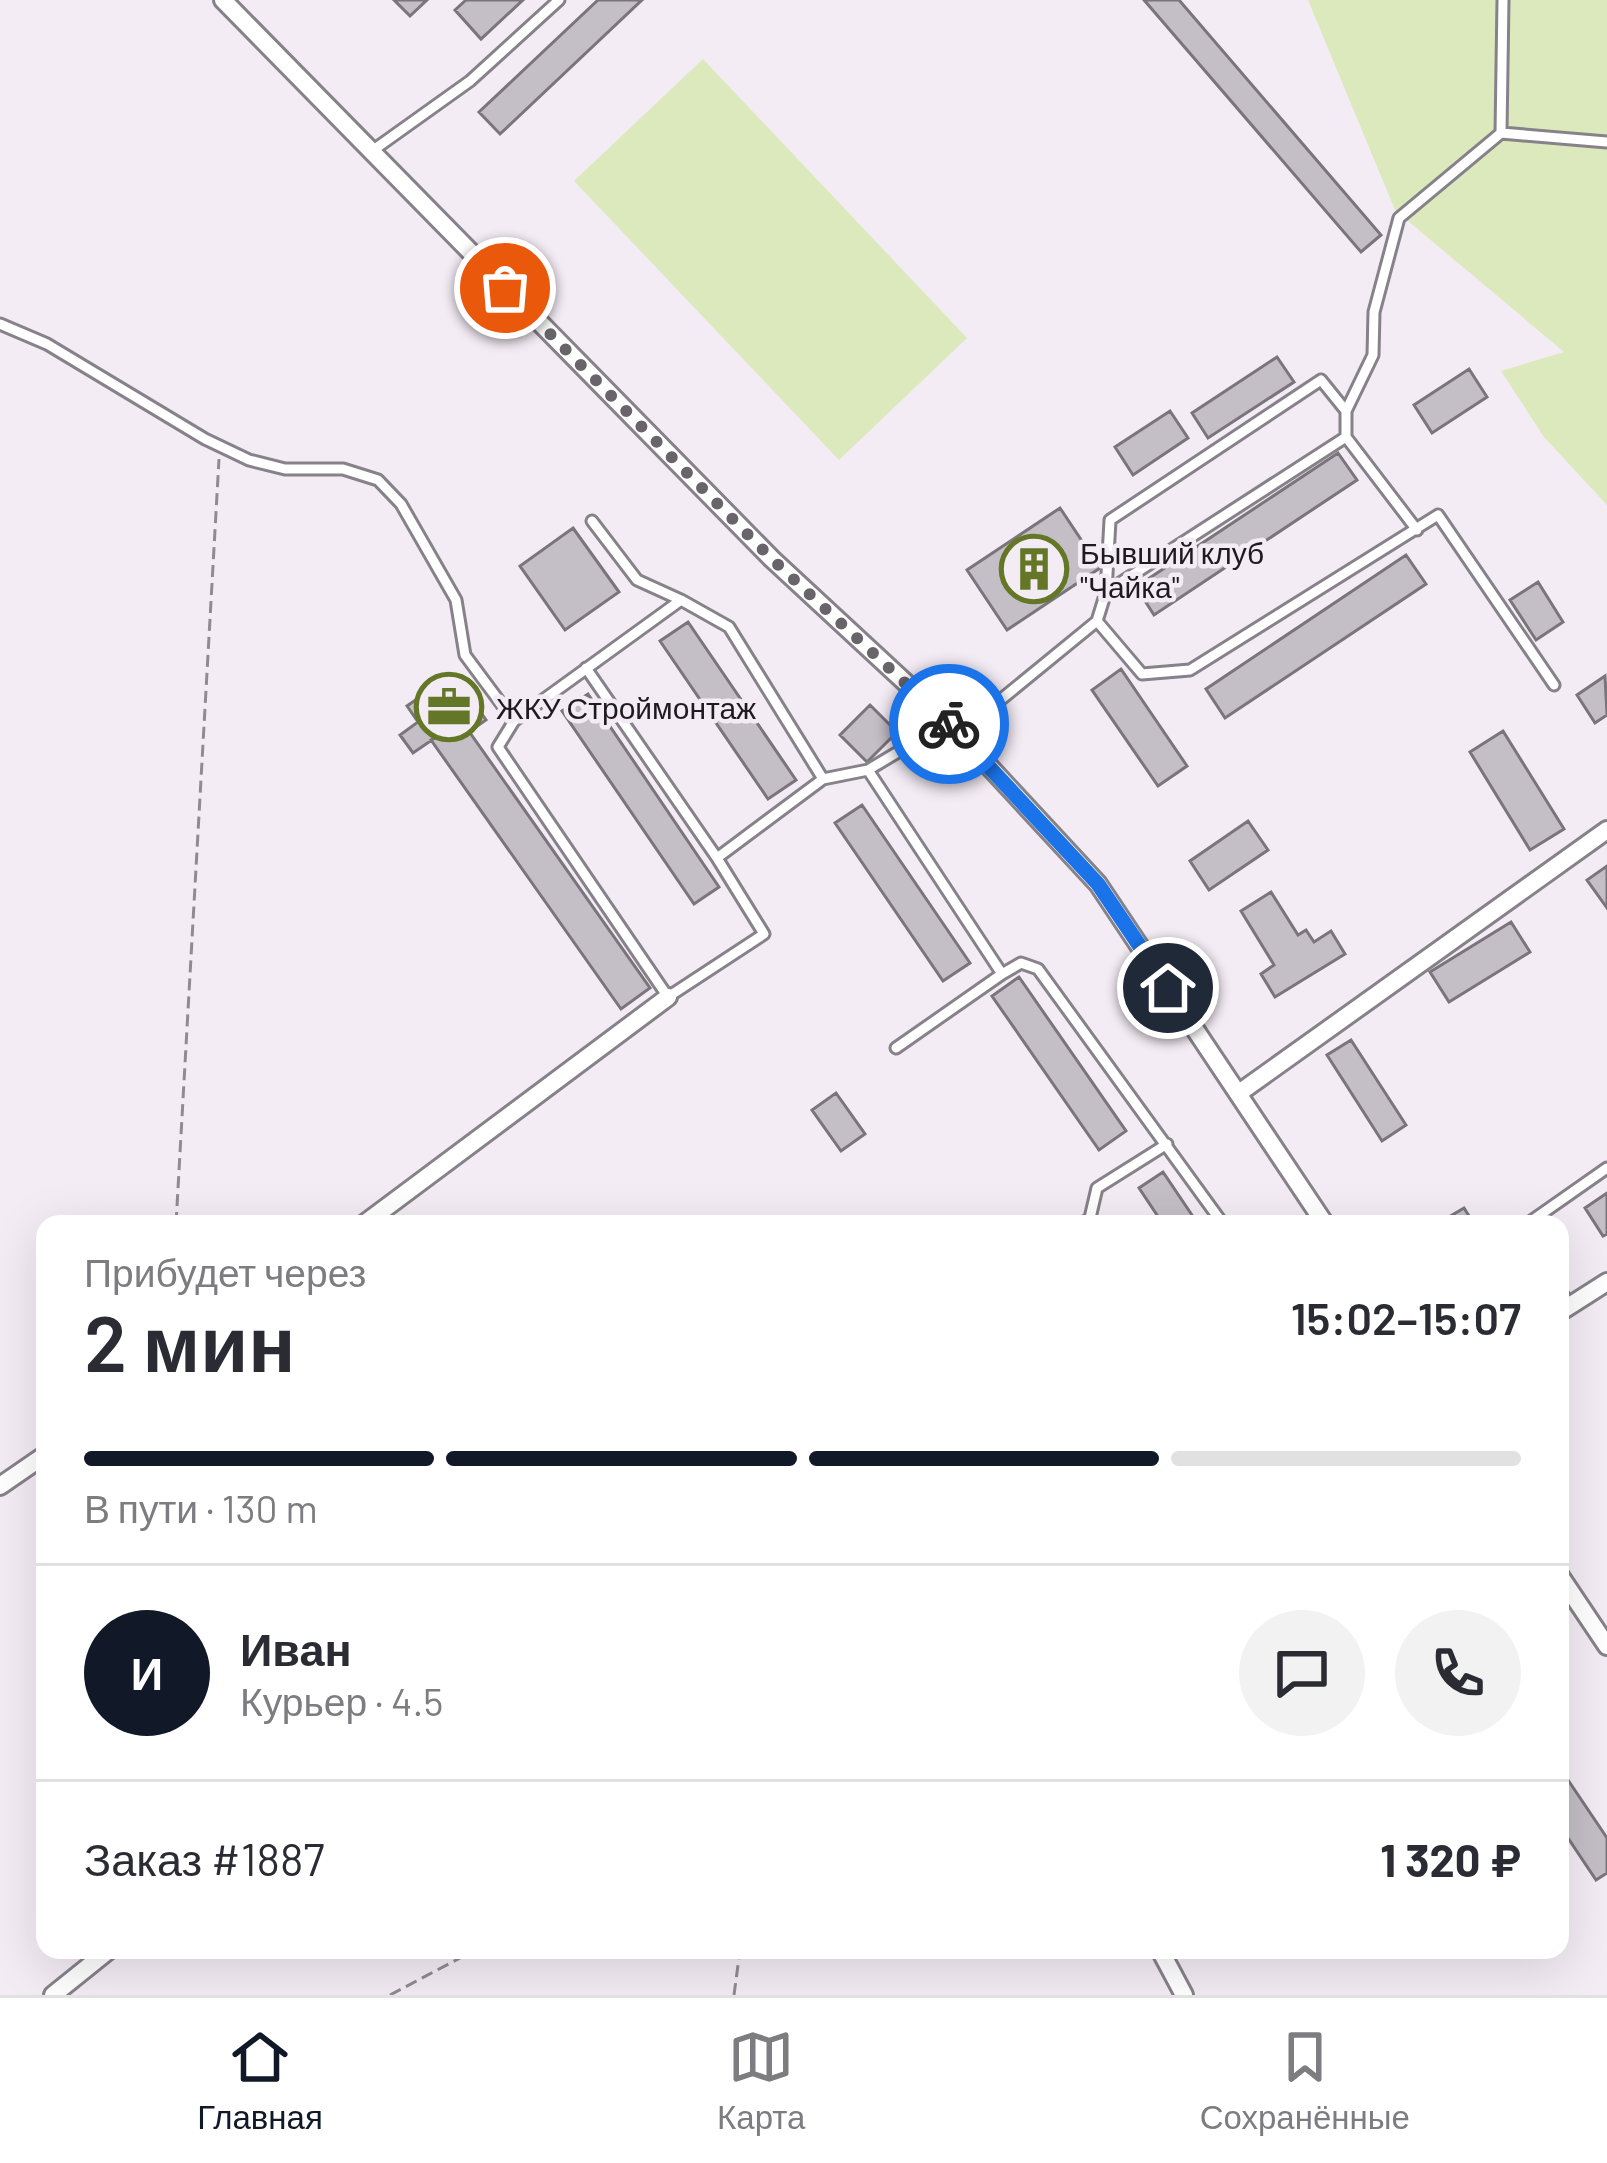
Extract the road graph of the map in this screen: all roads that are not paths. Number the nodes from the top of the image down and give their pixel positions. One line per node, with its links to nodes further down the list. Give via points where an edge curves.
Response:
1 (224, 0): 6 (street)
2 (559, 0): 6 (lane, via 470,81)
3 (1503, 0): 4 (lane)
4 (1501, 133): 5 (lane); 8 (lane, via 1399,218 1374,312 1373,355)
5 (1607, 142)
6 (371, 152): 18 (street, via 772,559)
7 (0, 324): 17 (lane, via 249,460 377,480 401,504 456,600 466,655)
8 (1346, 411): 9 (lane); 12 (lane, via 1322,380 1110,520)
9 (1346, 437): 11 (lane); 12 (lane)
10 (592, 521): 13 (lane, via 637,580)
11 (1418, 530): 14 (lane, via 1190,670 1142,674); 16 (lane, via 1438,515)
12 (1106, 592): 14 (lane)
13 (680, 600): 15 (lane); 20 (lane, via 729,627)
14 (1097, 621): 18 (lane)
15 (586, 668): 17 (lane); 22 (lane)
16 (1553, 685)
17 (514, 721): 24 (lane, via 498,748)
18 (954, 728): 19 (lane); 26 (street, via 1098,884)
19 (868, 770): 20 (lane); 23 (lane)
20 (823, 778): 22 (lane)
21 (1607, 830): 26 (street)
22 (717, 858): 24 (lane, via 764,934)
23 (1002, 974): 25 (lane); 27 (lane, via 1022,963 1038,969)
24 (668, 997): 29 (street)
25 (896, 1048)
26 (1239, 1093): 32 (street)
27 (1167, 1144): 30 (lane, via 1097,1188); 31 (lane)
28 (1607, 1168): 33 (lane)
29 (376, 1215)
30 (1091, 1215)
31 (1217, 1215)
32 (1319, 1215)
33 (1540, 1215)
34 (1607, 1282): 35 (street)
35 (1569, 1300)
36 (36, 1460): 37 (street)
37 (0, 1486)
38 (1569, 1589): 39 (street)
39 (1607, 1646)
40 (98, 1959): 42 (street)
41 (1165, 1959): 43 (street)
42 (53, 1995)
43 (1184, 1995)

